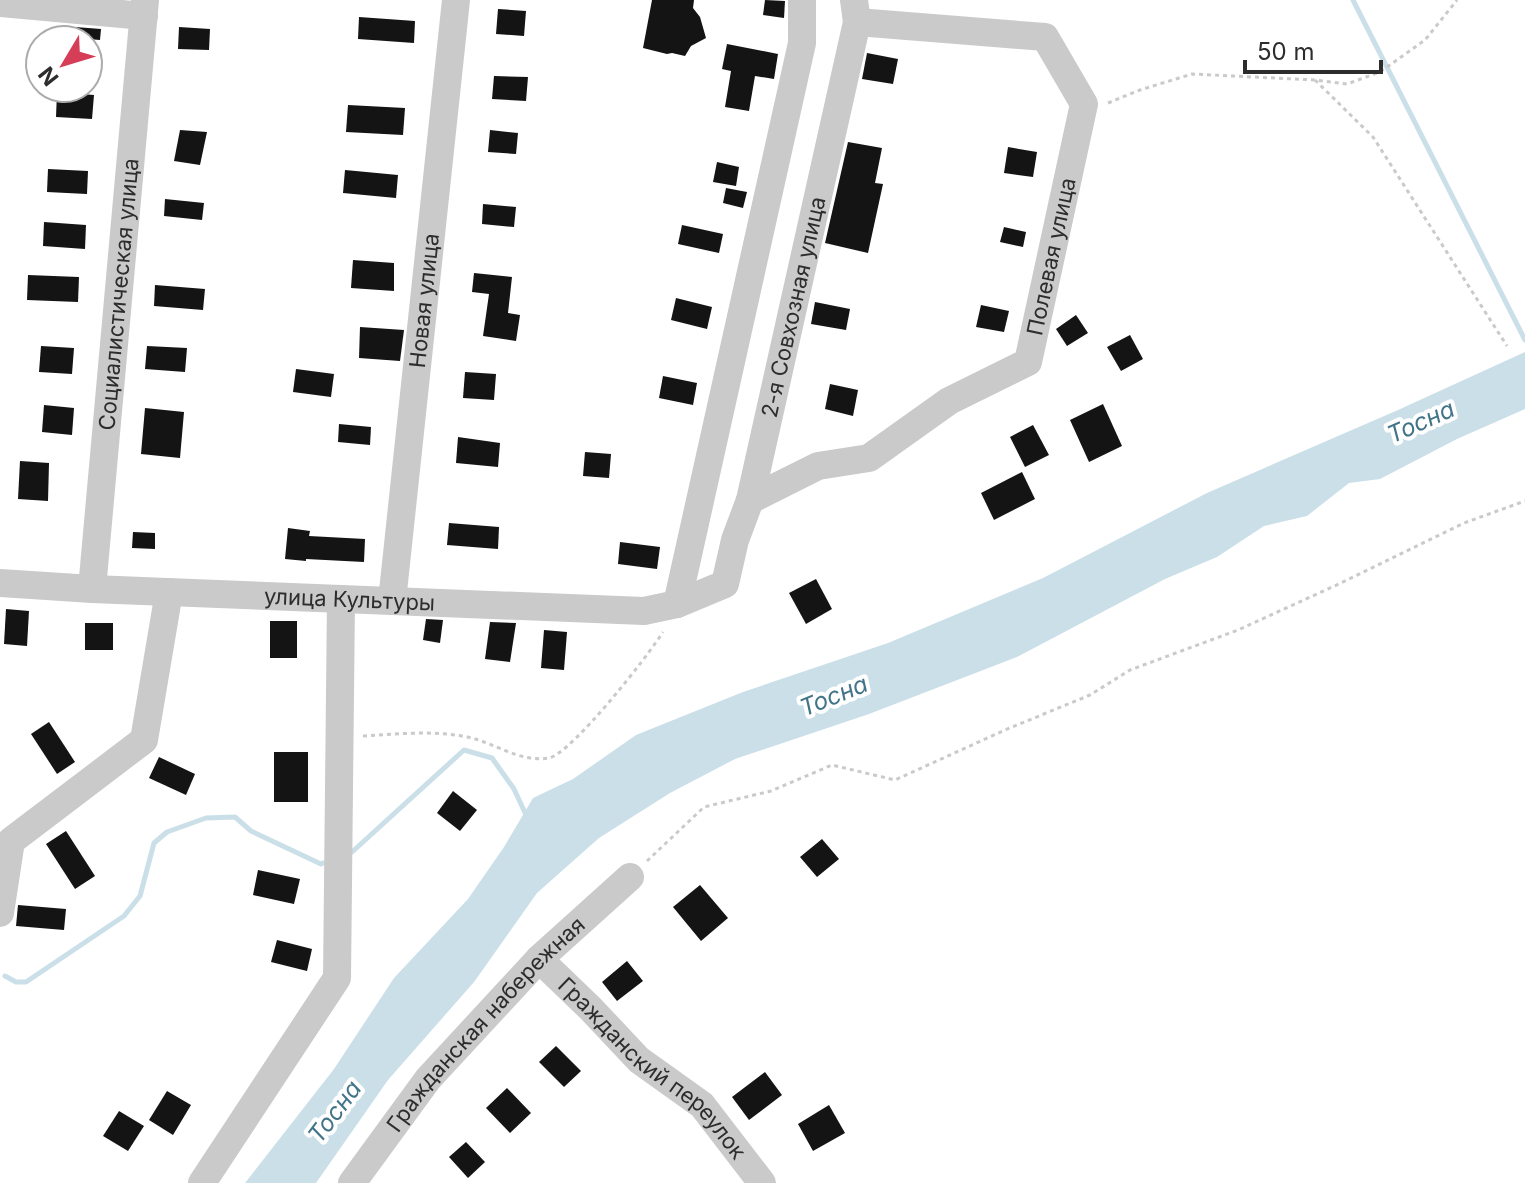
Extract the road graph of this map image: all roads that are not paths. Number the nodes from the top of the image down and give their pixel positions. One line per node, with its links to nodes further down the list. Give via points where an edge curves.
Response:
1 (456, 0): 12 (street, Новая улица)
2 (802, 0): 11 (street, via 802,43)
3 (0, 3): 4 (street)
4 (144, 8): 8 (street, Социалистическая улица)
5 (856, 11): 6 (street, 2-я Совхозная улица); 6 (street, Полевая улица, via 1045,37 1084,104 1028,362 949,401 869,458 818,466)
6 (750, 500): 11 (street, 2-я Совхозная улица, via 725,584)
7 (0, 583): 8 (street, улица Культуры)
8 (92, 589): 9 (street, улица Культуры)
9 (169, 592): 10 (street, улица Культуры); 14 (street, via 144,740 11,841)
10 (341, 599): 12 (street, улица Культуры); 16 (street, via 337,978)
11 (688, 600): 12 (street, улица Культуры, via 644,611)
12 (392, 601)
13 (630, 877): 15 (street, Гражданская набережная)
14 (0, 913)
15 (539, 959): 17 (street, Гражданская набережная, via 428,1079); 18 (street, Гражданский переулок, via 639,1060 702,1105)
16 (202, 1183)
17 (352, 1183)
18 (762, 1183)

